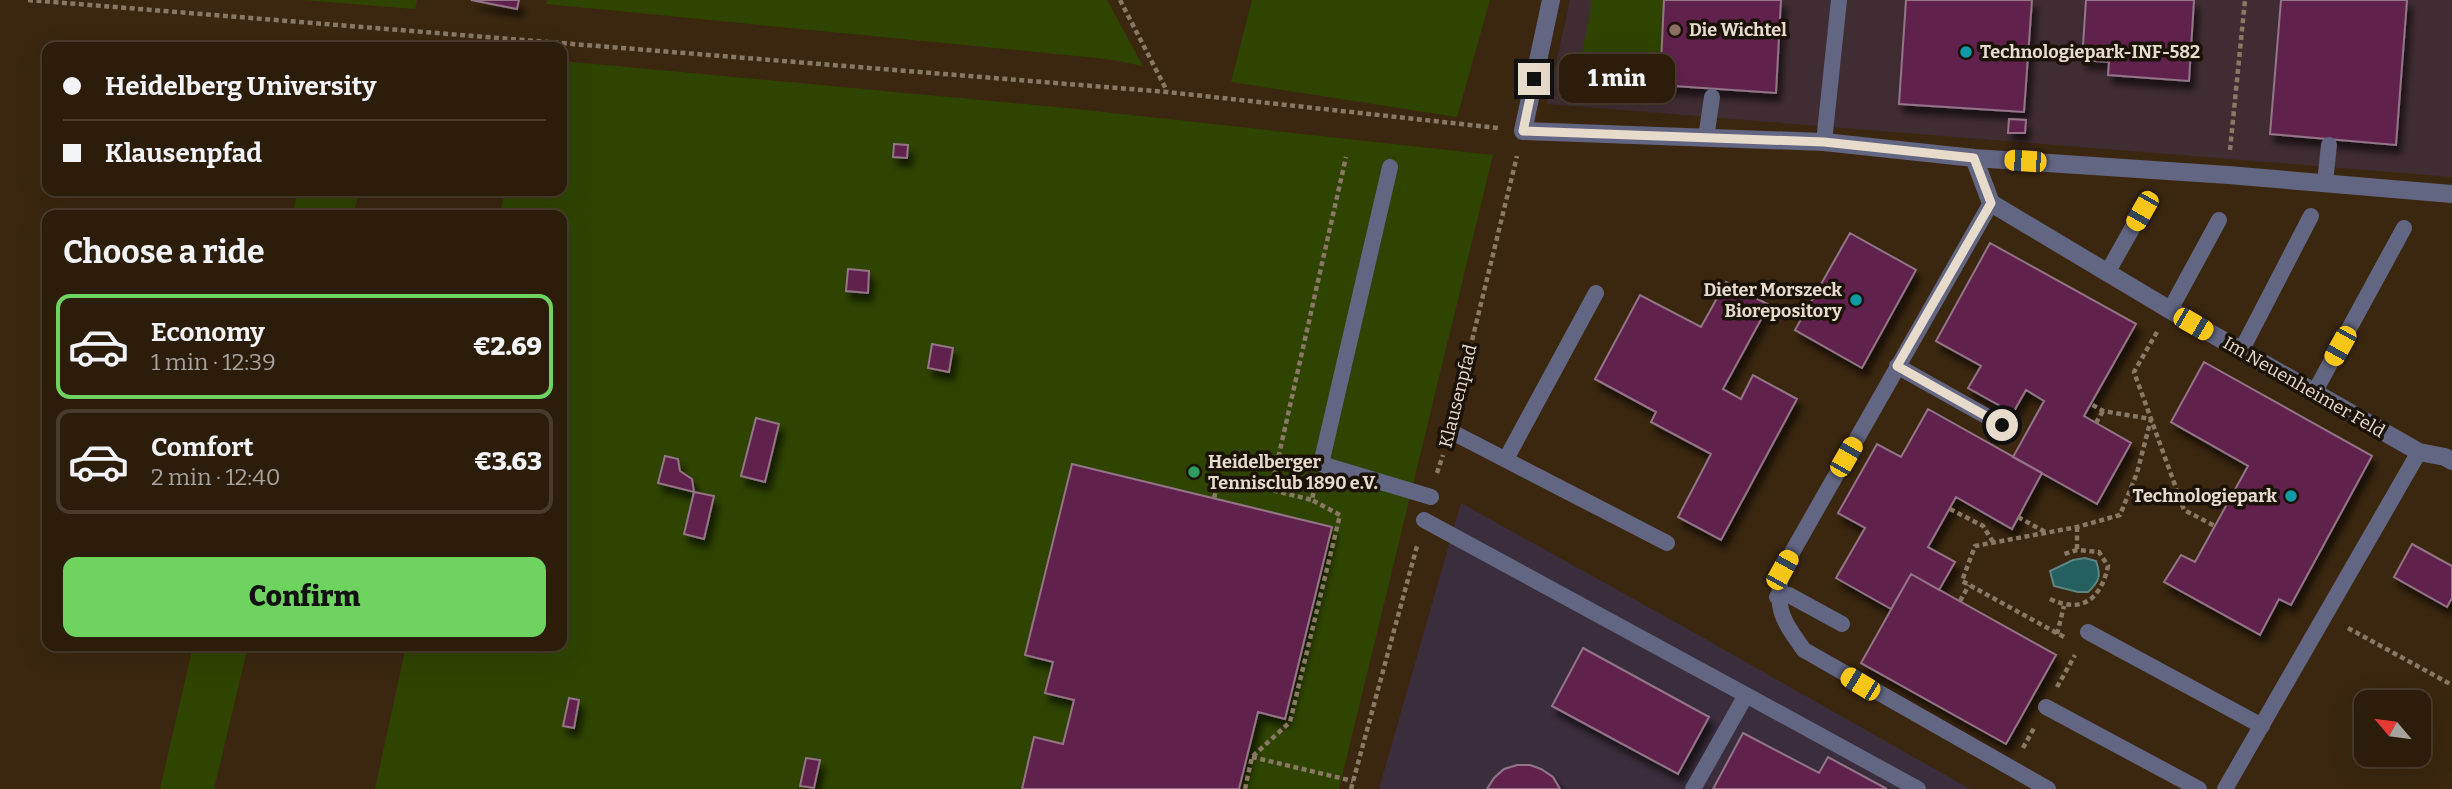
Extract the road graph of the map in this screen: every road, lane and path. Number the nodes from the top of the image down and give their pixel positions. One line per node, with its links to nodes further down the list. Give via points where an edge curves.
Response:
1 (28, 0): 6 (path)
2 (1120, 0): 8 (path)
3 (1551, 0): 10 (street)
4 (1839, 0): 12 (lane)
5 (2245, 0): 17 (path)
6 (548, 42)
7 (567, 44): 8 (path)
8 (1167, 92): 10 (path)
9 (1712, 97): 11 (lane)
10 (1523, 131): 11 (street); 36 (path, Klausenpfad)
11 (1706, 138): 12 (street)
12 (1824, 142): 15 (street)
13 (2329, 145): 18 (lane)
14 (1346, 158): 41 (path)
15 (1974, 158): 17 (street); 20 (street)
16 (1390, 167): 40 (lane)
17 (2228, 175): 18 (street)
18 (2325, 182): 19 (street)
19 (2452, 194)
20 (1991, 203): 25 (street, Im Neuenheimer Feld); 29 (lane)
21 (2142, 211): 25 (lane)
22 (2311, 216): 28 (lane)
23 (2220, 220): 27 (lane)
24 (2404, 228): 30 (lane)
25 (2107, 273): 27 (street, Im Neuenheimer Feld)
26 (1596, 293): 39 (lane)
27 (2170, 310): 28 (street, Im Neuenheimer Feld); 33 (path, via 2134,372)
28 (2241, 351): 30 (street, Im Neuenheimer Feld)
29 (1897, 366): 35 (lane); 56 (lane, via 1782,570)
30 (2314, 393): 37 (street, Im Neuenheimer Feld)
31 (2091, 404): 32 (path)
32 (2103, 411): 33 (path); 34 (path)
33 (2151, 419): 48 (path, via 2184,510); 49 (path, via 2120,515)
34 (2096, 423)
35 (2002, 425)
36 (1450, 431): 39 (lane); 42 (path, Klausenpfad)
37 (2419, 453): 38 (street, Im Neuenheimer Feld); 60 (lane)
38 (2450, 454)
39 (1506, 459): 52 (lane)
40 (1321, 464): 42 (lane); 44 (path)
41 (1271, 490): 43 (path, via 1220,477); 44 (path)
42 (1431, 497)
43 (1214, 498)
44 (1312, 500): 69 (path, via 1340,515 1290,722)
45 (1950, 509): 51 (path, via 1983,526)
46 (2018, 517): 50 (path)
47 (1424, 520): 66 (lane); 71 (path)
48 (2215, 526)
49 (2077, 527): 50 (path); 53 (path)
50 (2048, 533): 51 (path)
51 (1993, 542): 55 (path, via 1975,546 1962,581)
52 (1667, 543)
53 (2077, 550): 54 (path); 59 (path, via 2099,552 2108,566 2104,587 2088,602)
54 (2064, 554)
55 (1969, 586): 58 (path); 62 (path)
56 (1777, 597): 61 (lane, via 1789,595); 70 (lane, via 1786,624 1804,650)
57 (2050, 599): 59 (path)
58 (1960, 601)
59 (2064, 606): 62 (path)
60 (2326, 616): 65 (path); 68 (lane)
61 (1842, 624)
62 (2057, 634): 64 (path)
63 (2085, 639): 67 (path); 68 (lane)
64 (2069, 640)
65 (2452, 685)
66 (1746, 695): 74 (lane); 75 (lane)
67 (2046, 707): 70 (path); 77 (lane)
68 (2262, 726): 78 (lane)
69 (1252, 757): 71 (path); 72 (path)
70 (2011, 768): 76 (lane)
71 (1353, 782): 73 (path)
72 (1245, 789)
73 (1351, 789)
74 (1693, 789)
75 (1919, 789)
76 (2048, 789)
77 (2199, 789)
78 (2225, 789)

